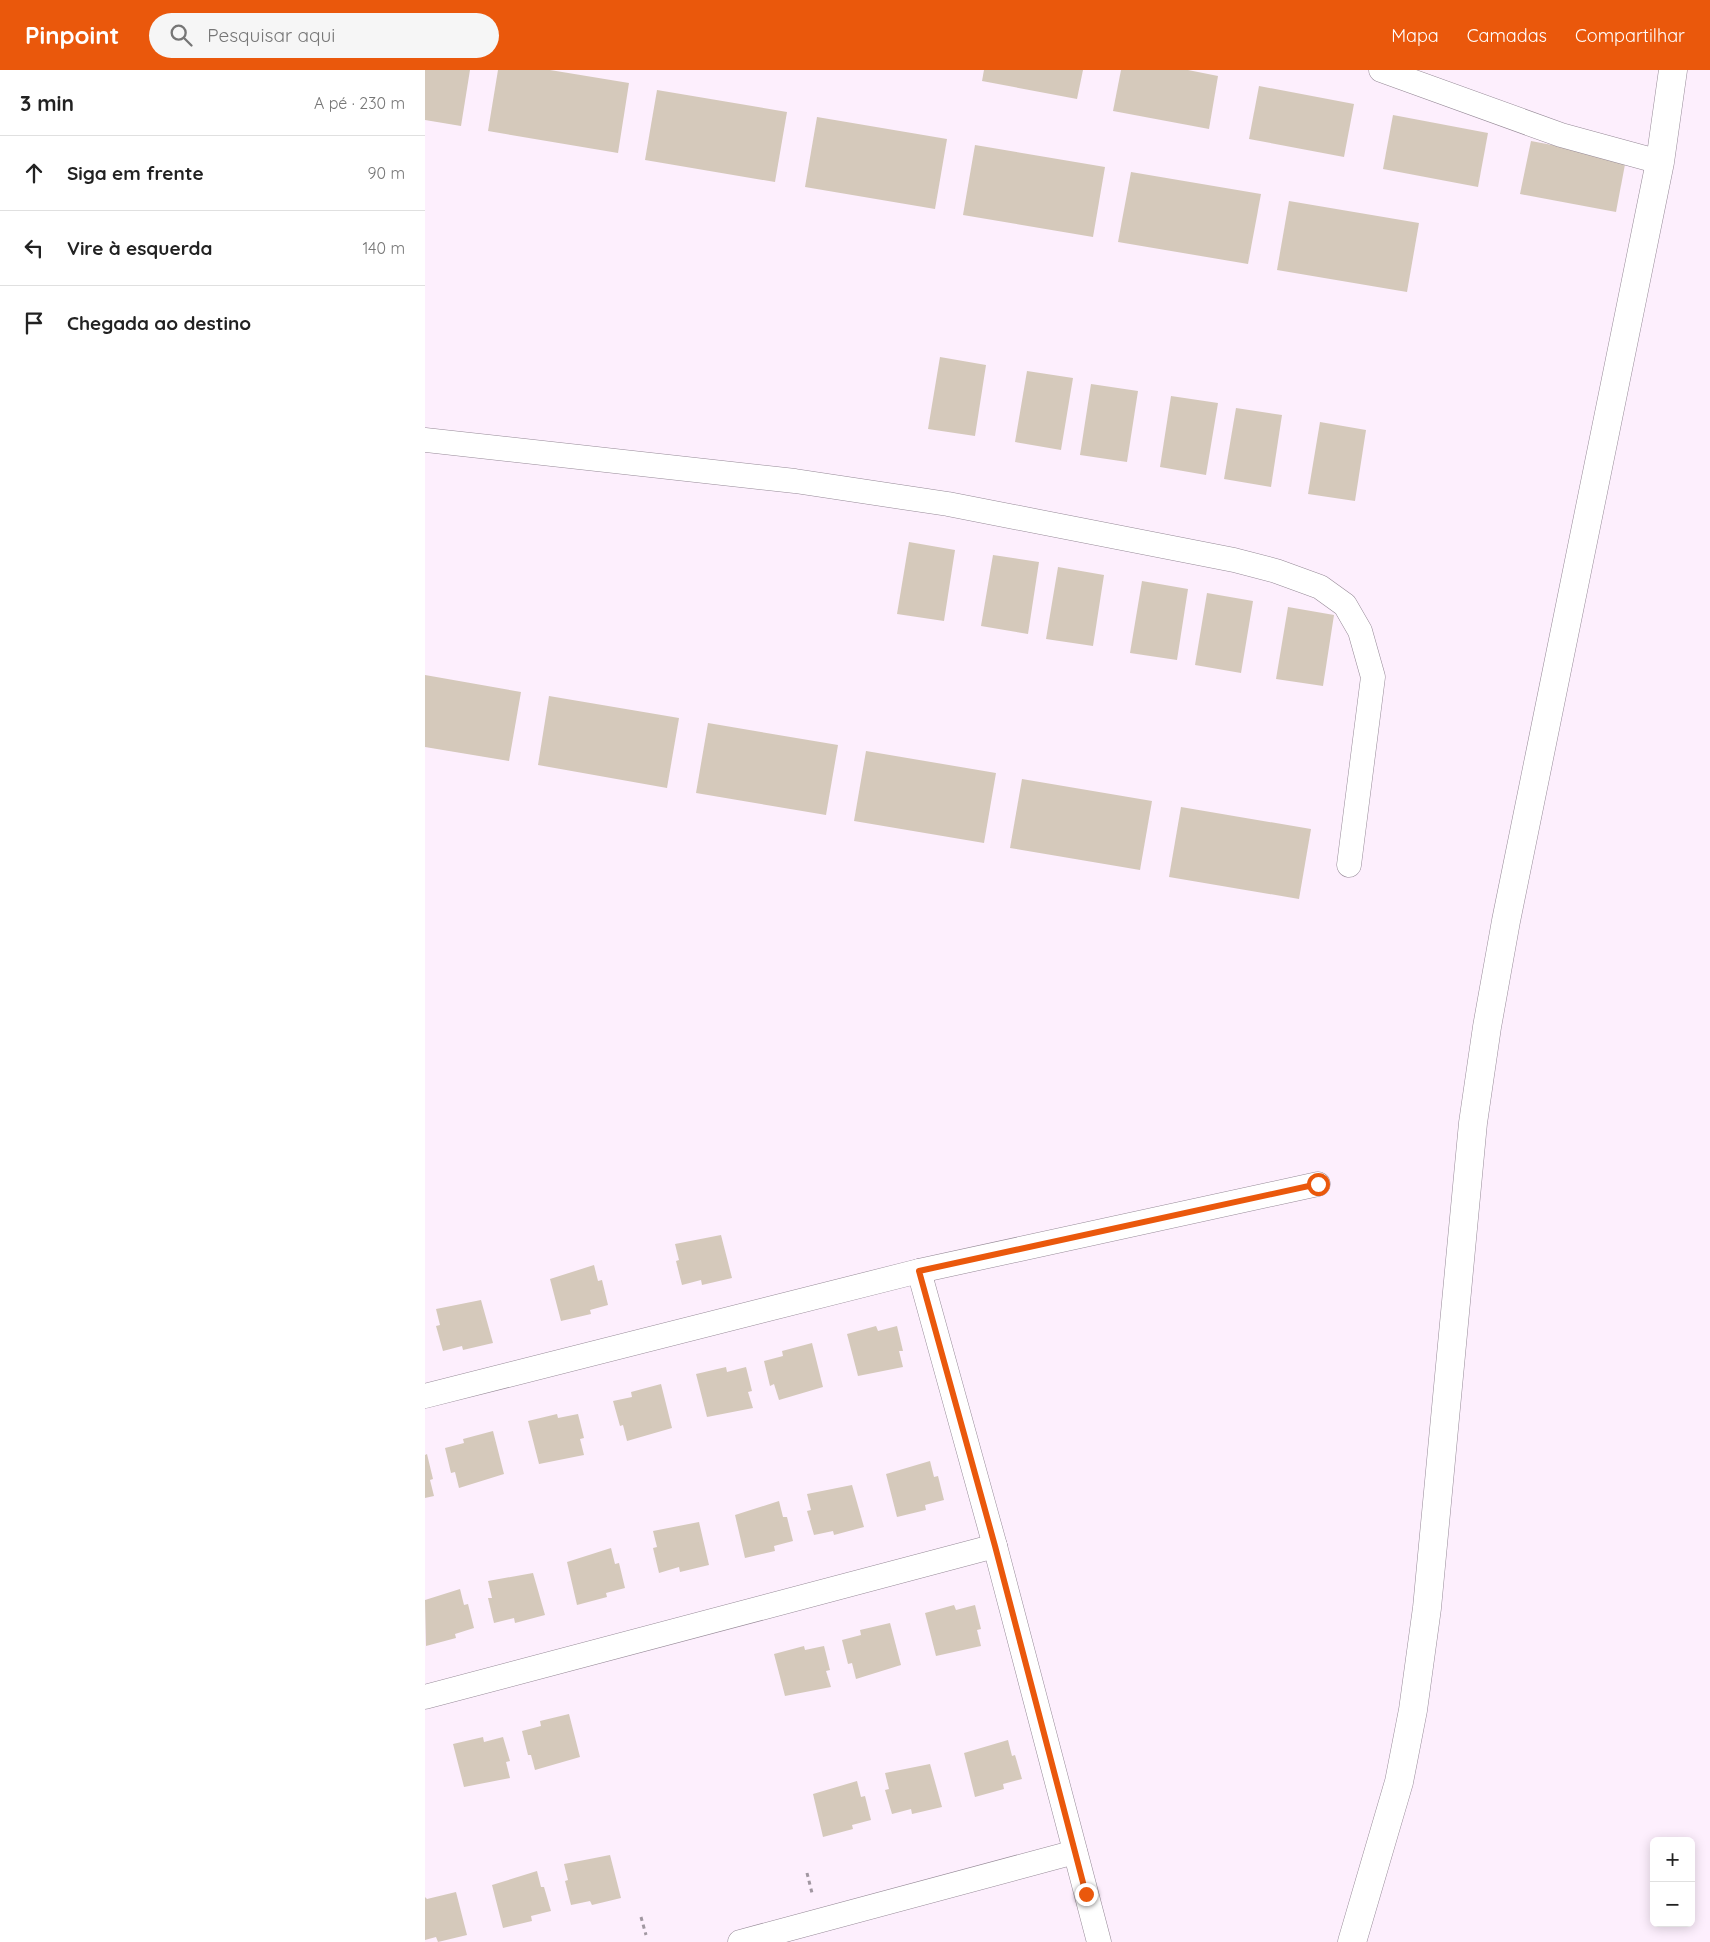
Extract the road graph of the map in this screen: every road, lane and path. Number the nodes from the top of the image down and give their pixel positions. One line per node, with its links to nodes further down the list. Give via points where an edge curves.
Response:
1 (1381, 70): 4 (street, via 1561,135)
2 (1673, 70): 4 (street)
3 (1683, 70): 4 (street)
4 (1659, 162): 19 (street, via 1489,1017 1473,1123 1427,1608 1414,1701 1399,1782)
5 (425, 440): 6 (street, via 795,481 948,504 1234,560 1320,587 1345,606 1361,631 1373,677)
6 (1349, 865)
7 (1318, 1184): 8 (street)
8 (919, 1271): 9 (street); 10 (street)
9 (425, 1396)
10 (995, 1546): 11 (street); 12 (street)
11 (425, 1697)
12 (1075, 1852): 17 (street); 18 (street)
13 (807, 1873): 14 (path)
14 (812, 1893)
15 (641, 1918): 16 (path)
16 (646, 1935)
17 (740, 1942)
18 (1099, 1942)
19 (1352, 1942)

